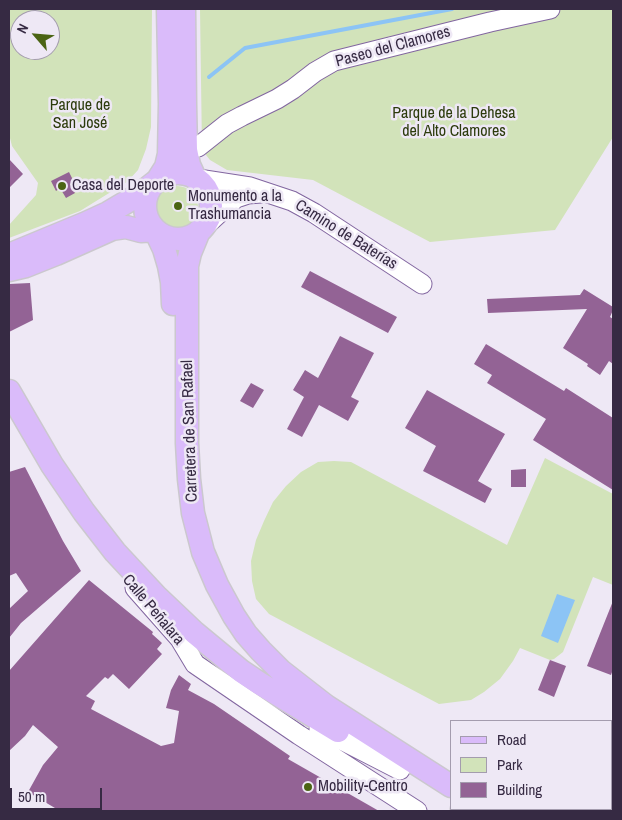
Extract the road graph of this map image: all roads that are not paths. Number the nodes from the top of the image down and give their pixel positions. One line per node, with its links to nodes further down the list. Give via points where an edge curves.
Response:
1 (168, 9): 6 (main road, via 169,154 166,167)
2 (184, 9): 5 (main road, via 186,150)
3 (550, 9): 4 (street, Paseo del Clamores, via 334,61 277,99 227,124)
4 (198, 147)
5 (196, 178): 6 (main road, via 177,173); 7 (street, Camino de Baterías); 8 (main road, via 206,188 210,200 210,212)
6 (157, 180): 9 (main road, via 148,192 145,206 147,218); 10 (main road, via 100,217)
7 (267, 193): 8 (street, Camino de Baterías, via 236,198); 12 (street, Camino de Baterías, via 304,206)
8 (202, 229): 9 (main road, via 192,236 177,239 165,237); 19 (main road, Carretera de San Rafael, via 188,257 186,276 188,470 197,531 217,586 246,634 281,671 326,706)
9 (155, 230): 11 (main road, via 112,228 56,254); 17 (main road, Carretera de San Rafael, via 168,259 172,282 176,481 182,524 198,576 222,623 267,676)
10 (9, 254)
11 (9, 270)
12 (422, 284)
13 (9, 391): 14 (main road, Carretera de San Rafael)
14 (44, 451): 15 (main road, Carretera de San Rafael, via 95,527 156,596 226,659); 16 (street, Calle Peñalara, via 55,478 99,543 180,639 196,664)
15 (281, 696): 16 (street, via 298,720); 17 (main road, Carretera de San Rafael)
16 (299, 735): 18 (street, via 307,730 324,731); 21 (street, Calle Peñalara)
17 (349, 737): 18 (main road, Carretera de San Rafael)
18 (400, 770): 20 (main road, Carretera de San Rafael)
19 (450, 785)
20 (450, 801)
21 (417, 811)

